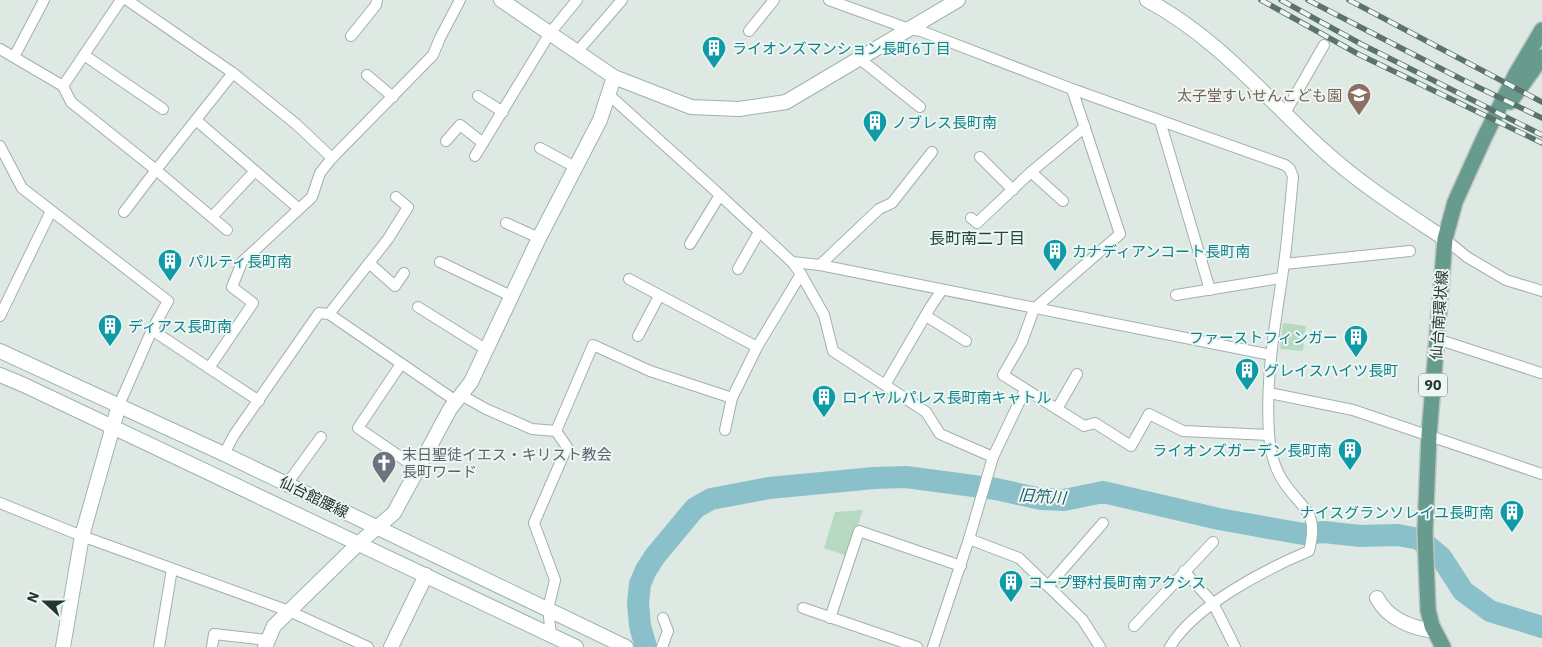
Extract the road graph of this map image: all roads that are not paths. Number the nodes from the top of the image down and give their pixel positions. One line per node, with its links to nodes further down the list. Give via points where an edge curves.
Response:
1 (44, 0): 23 (street)
2 (121, 0): 21 (street)
3 (127, 0): 25 (street)
4 (377, 0): 17 (street)
5 (460, 0): 32 (street, via 433,54)
6 (501, 0): 16 (street)
7 (577, 0): 16 (street)
8 (622, 0): 20 (street)
9 (774, 0): 15 (street)
10 (829, 0): 13 (street)
11 (958, 0): 13 (street)
12 (1147, 0): 36 (street, via 1221,51)
13 (909, 29): 24 (street); 29 (street)
14 (1542, 30): 40 (main road, 仙台南環状線 / 90)
15 (748, 31)
16 (550, 33): 20 (street); 35 (street)
17 (352, 36)
18 (1324, 45): 36 (street)
19 (0, 49): 23 (street)
20 (577, 52): 27 (street)
21 (84, 55): 28 (street); 34 (street)
22 (1542, 56): 40 (main road, 仙台南環状線 / 90)
23 (14, 57): 28 (street)
24 (860, 59): 27 (street, via 786,102 740,109 691,107); 33 (street)
25 (234, 73): 37 (street); 48 (street)
26 (367, 74): 32 (street)
27 (614, 77): 30 (street)
28 (63, 86): 50 (street, via 71,102)
29 (1072, 89): 38 (street); 39 (street)
30 (608, 94): 49 (street, via 600,120); 54 (street)
31 (478, 96): 35 (street)
32 (393, 97): 48 (street)
33 (920, 107)
34 (163, 109)
35 (503, 112): 42 (street)
36 (1285, 113): 66 (street, via 1354,176)
37 (196, 120): 50 (street); 51 (street)
38 (1160, 121): 72 (street, via 1290,169 1293,177); 80 (street)
39 (1085, 128): 52 (street); 86 (street, via 1120,234)
40 (1484, 138): 66 (main road, 仙台南環状線 / 90, via 1455,202)
41 (446, 141): 42 (street, via 460,125)
42 (483, 144): 46 (street)
43 (0, 147): 58 (street, via 22,188)
44 (540, 148): 49 (street)
45 (932, 152): 73 (street, via 892,203 879,209)
46 (475, 156)
47 (980, 157): 53 (street)
48 (332, 158): 57 (street, via 320,173 312,197)
49 (575, 167): 65 (street)
50 (156, 170): 59 (street); 60 (street)
51 (255, 171): 57 (street); 60 (street)
52 (1032, 172): 53 (street); 56 (street)
53 (1013, 190): 61 (street, via 977,223)
54 (720, 195): 64 (street); 67 (street)
55 (396, 197): 71 (street, via 408,207)
56 (1063, 202)
57 (298, 208): 99 (street, via 242,262 232,288 253,303)
58 (51, 211): 87 (street); 90 (street, via 168,302)
59 (124, 212)
60 (212, 217): 63 (street)
61 (971, 218)
62 (506, 223): 65 (street)
63 (227, 230)
64 (759, 232): 70 (street); 74 (street)
65 (539, 238): 83 (street)
66 (1445, 239): 81 (street, via 1467,257 1506,280); 92 (main road, 仙台南環状線 / 90)
67 (690, 244)
68 (1410, 251): 72 (street)
69 (440, 262): 83 (street)
70 (792, 262): 73 (street); 76 (street)
71 (369, 263): 75 (street, via 395,286); 88 (street)
72 (1284, 264): 77 (street)
73 (820, 265): 79 (street)
74 (738, 269)
75 (404, 273)
76 (801, 274): 94 (street); 103 (street, via 824,315 833,351)
77 (1281, 278): 80 (street); 97 (street)
78 (629, 279): 84 (street)
79 (942, 290): 86 (street); 89 (street)
80 (1210, 290): 82 (street)
81 (1542, 291)
82 (1176, 295)
83 (511, 296): 95 (street)
84 (659, 296): 91 (street); 94 (street)
85 (418, 307): 95 (street)
86 (1034, 309): 97 (street); 104 (street, via 1022,342 1003,375)
87 (1, 311)
88 (329, 314): 98 (street); 108 (street, via 319,313)
89 (926, 316): 93 (street); 103 (street)
90 (152, 330): 99 (street); 109 (street)
91 (638, 336)
92 (1437, 339): 100 (street); 115 (main road, 仙台南環状線 / 90)
93 (966, 341)
94 (757, 347): 107 (street)
95 (486, 350): 106 (street, via 471,382)
96 (0, 351): 109 (street, 仙台館腰線)
97 (1271, 355): 105 (street)
98 (401, 364): 106 (street); 119 (street, via 358,428)
99 (209, 368): 108 (street)
100 (1541, 373)
101 (1077, 374): 110 (street)
102 (0, 375): 111 (street, 仙台館腰線)
103 (885, 385): 118 (street, via 926,412 940,434)
104 (1025, 390): 110 (street); 118 (street)
105 (1269, 392): 114 (street); 115 (street, via 1353,410)
106 (458, 398): 112 (street, via 532,430); 119 (street)
107 (732, 398): 112 (street, via 650,371 593,346); 113 (street)
108 (259, 401): 117 (street)
109 (118, 405): 111 (street); 117 (street, 仙台館腰線)
110 (1057, 409): 114 (street, via 1084,426 1095,423 1131,446 1149,414 1183,430)
111 (112, 427): 125 (street); 128 (street, 仙台館腰線)
112 (556, 430): 137 (street, via 567,447 534,523 555,580)
113 (725, 430)
114 (1269, 435): 135 (street, via 1274,462 1285,484 1311,516 1309,550)
115 (1430, 436): 120 (street); 142 (main road, 仙台南環状線 / 90, via 1426,584)
116 (321, 437): 121 (street)
117 (224, 454): 121 (street, 仙台館腰線)
118 (993, 457): 126 (street)
119 (418, 469): 124 (street, via 394,513)
120 (1542, 474)
121 (288, 486): 124 (street, 仙台館腰線)
122 (0, 503): 125 (street)
123 (1103, 523): 133 (street)
124 (376, 528): 128 (street); 137 (street, 仙台館腰線)
125 (82, 536): 130 (street); 145 (street)
126 (969, 540): 129 (street); 133 (street, via 1019,558)
127 (1213, 542): 131 (street)
128 (359, 543): 132 (street, 仙台館腰線); 138 (street)
129 (960, 566): 140 (street, via 859,531); 154 (street)
130 (172, 569): 138 (street); 146 (street)
131 (1184, 572): 135 (street); 141 (street)
132 (426, 575): 143 (street, 仙台館腰線); 149 (street)
133 (1049, 585): 155 (street, via 1082,619)
134 (1377, 598): 142 (street, via 1398,620)
135 (1213, 603): 156 (street, via 1177,635); 157 (street)
136 (803, 608): 140 (street)
137 (548, 609): 143 (street); 151 (street, 仙台館腰線)
138 (289, 611): 144 (street, via 274,626); 148 (street)
139 (663, 618): 152 (street, via 668,630)
140 (830, 618): 153 (street)
141 (1134, 626)
142 (1434, 630): 158 (main road, 仙台南環状線 / 90)
143 (548, 641): 150 (street, 仙台館腰線)
144 (266, 643): 147 (street, via 214,634)
145 (63, 647)
146 (159, 647)
147 (212, 647)
148 (368, 647)
149 (391, 647)
150 (576, 647)
151 (626, 647)
152 (662, 647)
153 (917, 647)
154 (933, 647)
155 (1100, 647)
156 (1170, 647)
157 (1235, 647)
158 (1443, 647)

